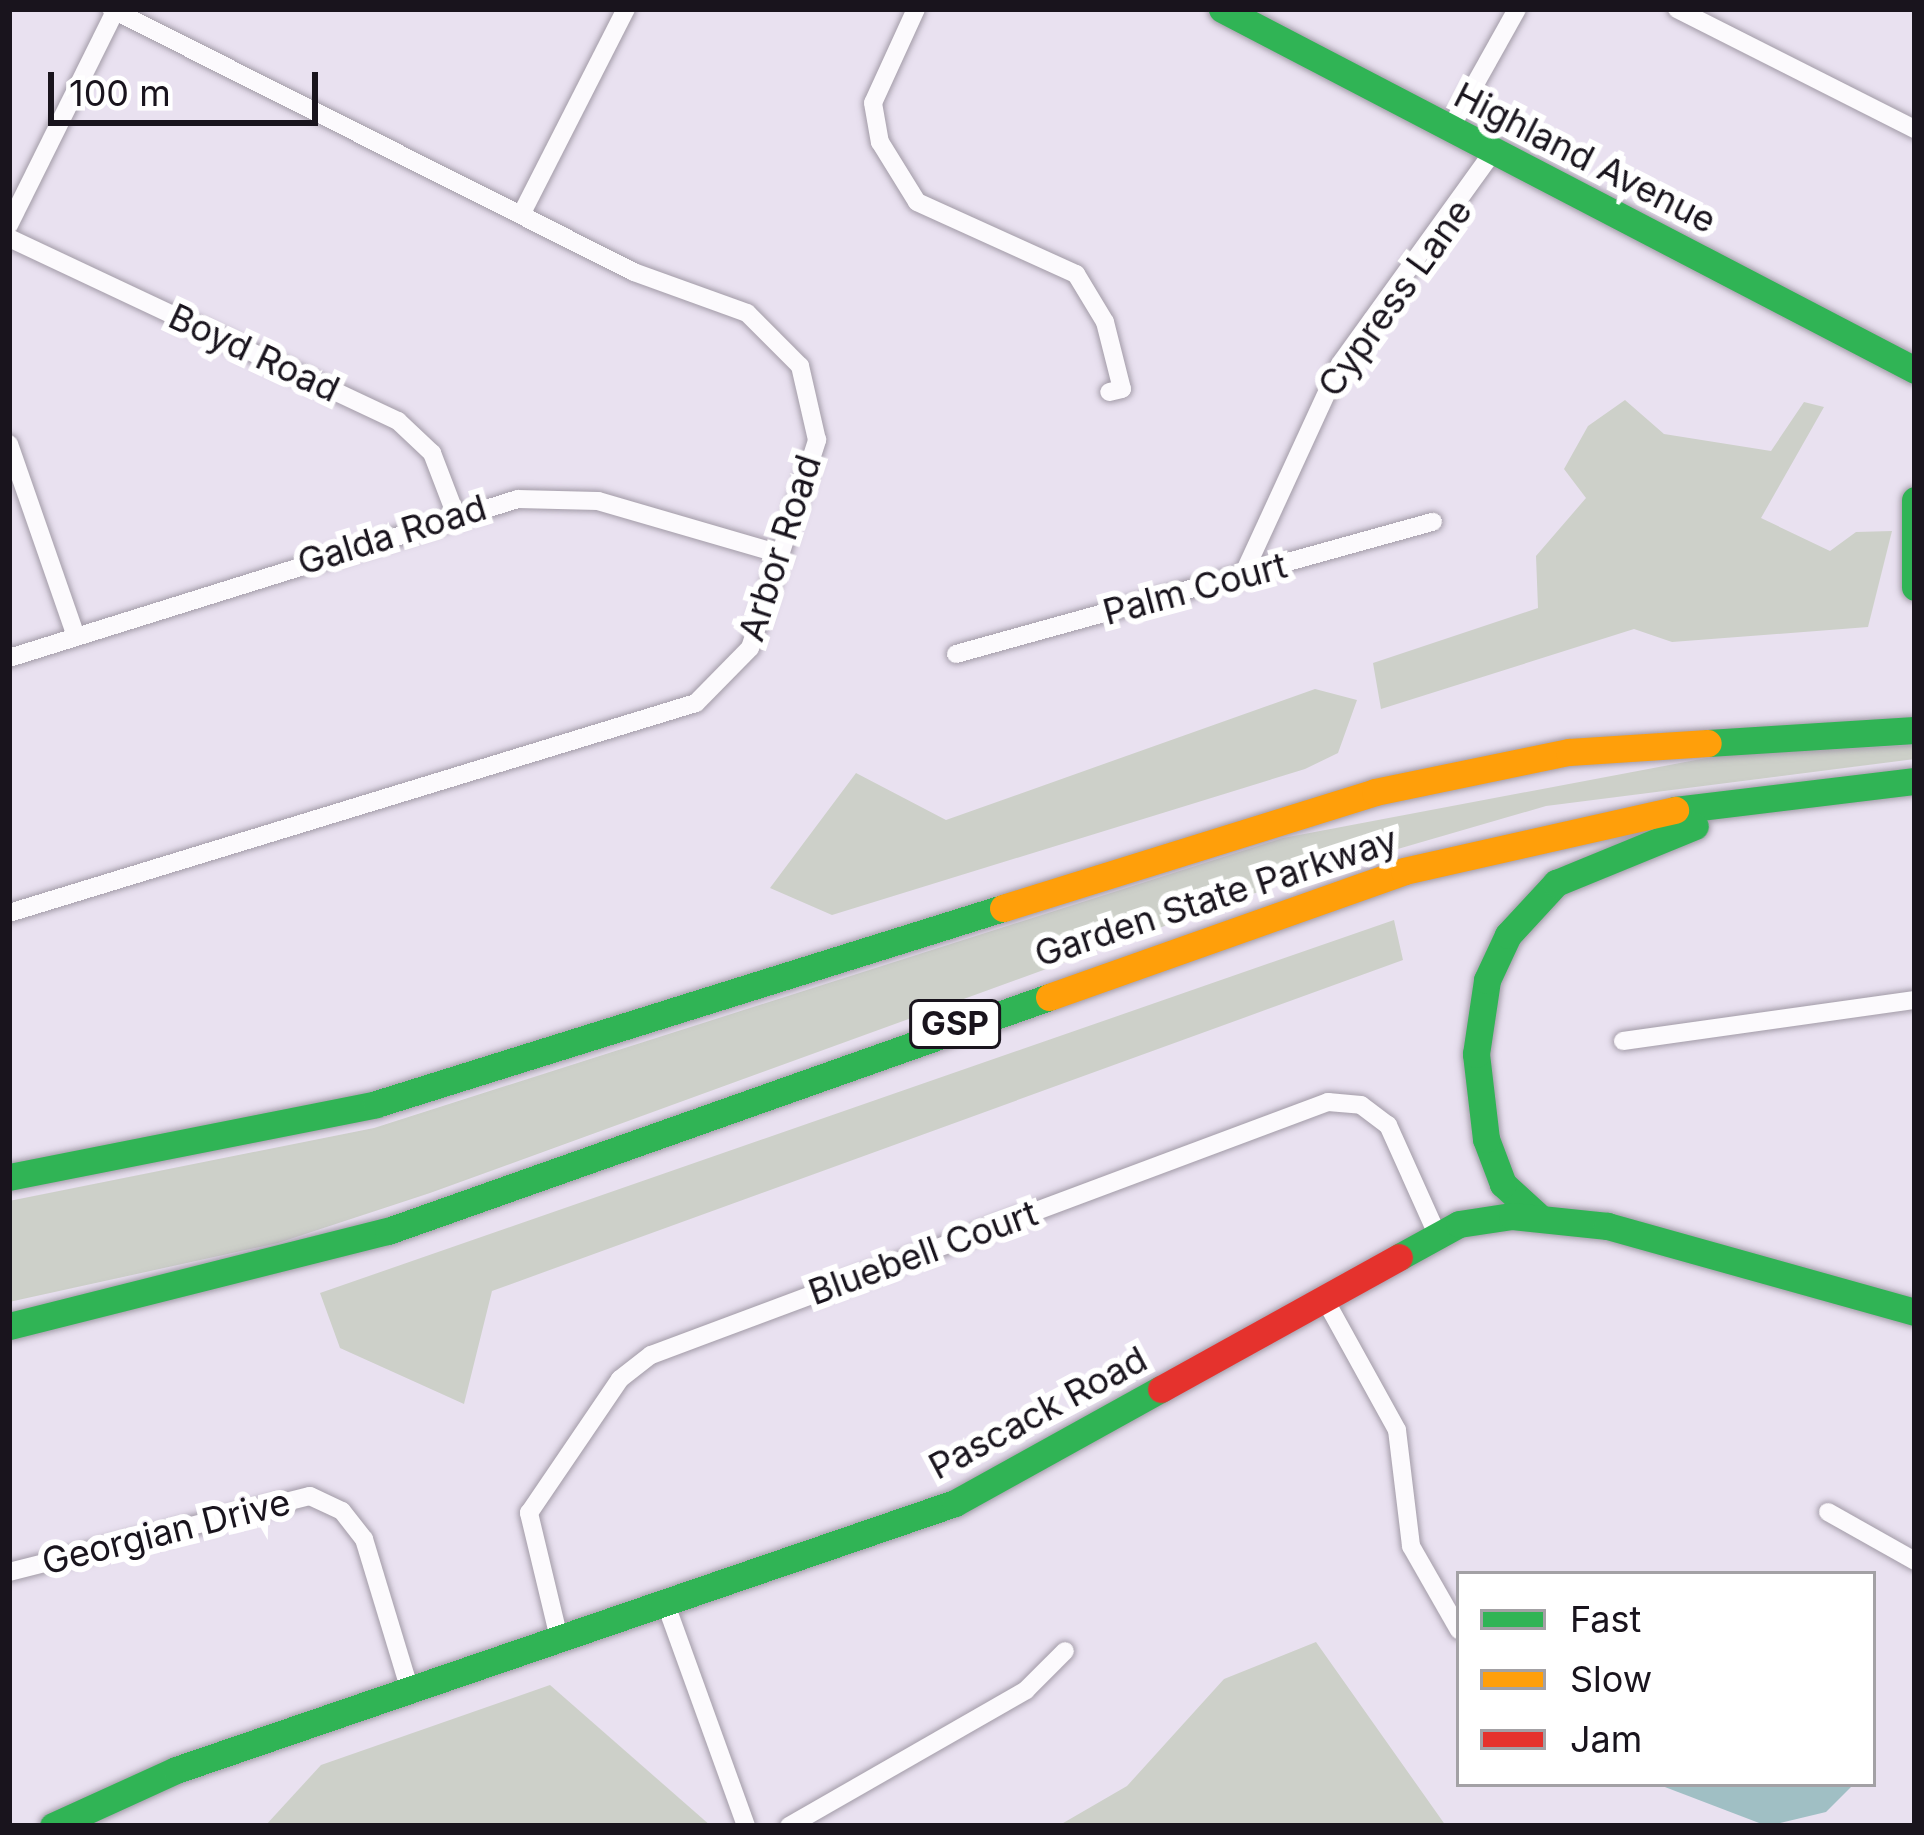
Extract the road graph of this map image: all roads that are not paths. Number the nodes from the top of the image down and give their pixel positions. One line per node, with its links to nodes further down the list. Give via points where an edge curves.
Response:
1 (626, 9): 10 (street)
2 (916, 9): 14 (street, via 873,103 880,142 917,202 1076,274 1105,322 1122,389)
3 (1222, 9): 7 (main road, Highland Avenue)
4 (1517, 9): 7 (street)
5 (1676, 9): 8 (street)
6 (113, 10): 10 (street, Arbor Road); 11 (street)
7 (1450, 129): 9 (main road, Highland Avenue)
8 (1915, 130)
9 (1493, 152): 13 (main road, Highland Avenue); 20 (street, Cypress Lane, via 1340,364)
10 (522, 213): 19 (street, Arbor Road, via 634,272 747,313 788,347 811,390 817,440)
11 (9, 225)
12 (9, 238): 17 (street, Boyd Road, via 398,421 433,453)
13 (1915, 370)
14 (1109, 392)
15 (9, 444): 22 (street)
16 (1915, 500): 21 (main road)
17 (455, 512): 19 (street, Galda Road, via 598,501); 22 (street, Galda Road)
18 (1433, 522): 20 (street, Palm Court)
19 (781, 554): 29 (street, Arbor Road, via 750,647 696,703)
20 (1242, 578): 23 (street, Palm Court)
21 (1915, 587)
22 (76, 636): 24 (street, Galda Road)
23 (956, 654)
24 (9, 658)
25 (1915, 714): 27 (main road, Garden State Parkway, via 1646,732)
26 (1915, 730): 27 (main road, Garden State Parkway)
27 (1569, 752): 32 (main road, Garden State Parkway, via 1251,826 376,1104)
28 (1915, 782): 33 (main road, via 1661,835 1537,899 1487,980 1476,1054 1490,1159); 37 (main road, Garden State Parkway / GSP, via 1663,811 1404,872 388,1231)
29 (9, 913)
30 (1915, 1000): 31 (street)
31 (1624, 1041)
32 (9, 1177)
33 (1539, 1216): 34 (main road, Pascack Road); 36 (main road, Pascack Road, via 1638,1232)
34 (1437, 1234): 35 (main road, Pascack Road); 43 (street, Bluebell Court, via 1388,1125 1361,1105 1328,1102 651,1355 620,1379 529,1514)
35 (1323, 1296): 41 (main road, Pascack Road, via 956,1503); 42 (street, via 1397,1430 1411,1546)
36 (1911, 1302)
37 (9, 1326)
38 (1828, 1512): 39 (street)
39 (1915, 1561)
40 (9, 1572): 45 (street, Georgian Drive, via 310,1496 364,1539)
41 (665, 1602): 43 (main road, Pascack Road); 47 (street)
42 (1456, 1625)
43 (559, 1638): 45 (main road, Pascack Road)
44 (1065, 1651): 48 (street, via 1026,1690)
45 (410, 1690): 46 (main road, Pascack Road)
46 (53, 1826)
47 (746, 1826)
48 (789, 1826)

